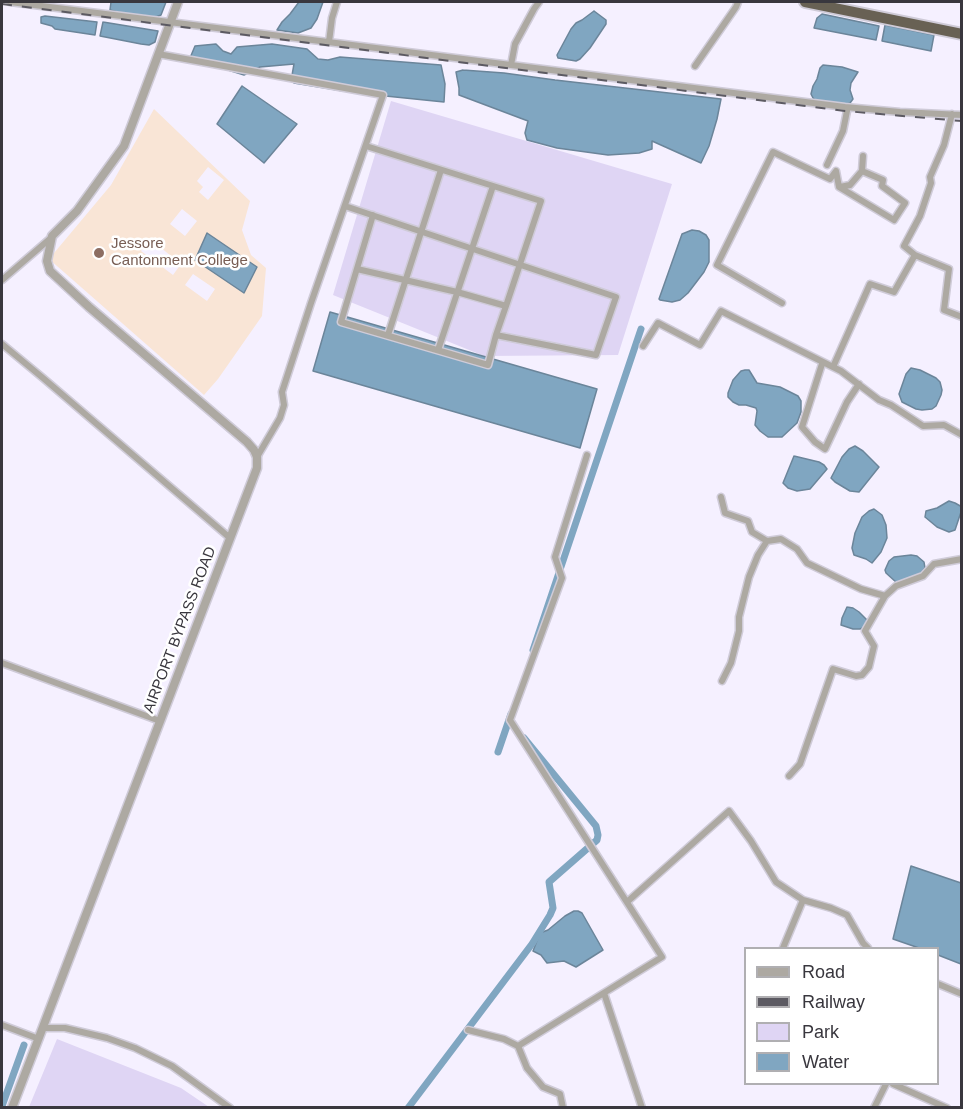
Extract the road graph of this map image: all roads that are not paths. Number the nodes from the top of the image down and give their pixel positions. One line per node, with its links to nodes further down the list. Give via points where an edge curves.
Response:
1 (10, 2): 7 (street)
2 (178, 2): 7 (street)
3 (337, 2): 9 (street)
4 (539, 2): 11 (street, via 515,44)
5 (738, 2): 12 (street)
6 (805, 2): 8 (highway)
7 (171, 21): 9 (street); 10 (street)
8 (962, 34)
9 (329, 42): 11 (street)
10 (158, 54): 16 (street, via 383,95); 26 (street, via 124,146 77,211)
11 (511, 65): 14 (street, via 845,107)
12 (695, 66)
13 (847, 111): 18 (street, via 843,131)
14 (952, 114): 15 (street); 28 (street, via 920,216 904,246)
15 (962, 115)
16 (366, 146): 19 (street); 23 (street)
17 (863, 156): 20 (street)
18 (827, 165)
19 (441, 170): 21 (street); 25 (street)
20 (862, 171): 22 (street, via 850,185); 22 (street, via 883,180 882,186 905,203 894,220)
21 (493, 186): 27 (street); 29 (street, via 541,201)
22 (839, 187): 34 (street, via 836,171 830,179 773,152 717,265)
23 (345, 206): 24 (street); 47 (street, via 282,392 280,418)
24 (373, 215): 25 (street); 30 (street)
25 (422, 232): 27 (street); 32 (street)
26 (52, 236): 31 (street); 47 (street, via 47,261 50,271 247,442)
27 (473, 249): 29 (street); 33 (street)
28 (915, 255): 36 (street, via 949,269 944,310); 43 (street, via 894,292 870,284)
29 (520, 265): 35 (street); 38 (street, via 616,297 596,355)
30 (357, 269): 32 (street); 37 (street, via 341,322)
31 (2, 280)
32 (406, 280): 33 (street); 37 (street)
33 (457, 292): 35 (street); 41 (street)
34 (782, 303)
35 (506, 306): 38 (street)
36 (962, 316)
37 (388, 335): 41 (street)
38 (496, 335): 41 (street, via 488,365)
39 (2, 344): 49 (street)
40 (643, 346): 43 (street, via 658,323 700,345 721,311)
41 (438, 350)
42 (822, 364): 44 (street, via 802,427 825,449 846,402)
43 (833, 367): 44 (street)
44 (859, 384): 45 (street, via 923,426 944,425)
45 (962, 435)
46 (587, 455): 58 (street, via 555,557 562,578 510,720)
47 (257, 456): 49 (street, AIRPORT BYPASS ROAD, via 257,468)
48 (721, 497): 50 (street, via 725,513 748,521 752,532)
49 (230, 538): 55 (street, AIRPORT BYPASS ROAD)
50 (767, 540): 52 (street, via 781,539 797,549 807,562 861,589); 54 (street, via 748,577 739,631)
51 (962, 559): 52 (street, via 934,564 923,576 896,586)
52 (885, 596): 56 (street, via 866,632 874,646 869,667 856,676 832,669 800,764)
53 (2, 663): 55 (street)
54 (722, 681)
55 (160, 721): 65 (street, AIRPORT BYPASS ROAD)
56 (789, 776)
57 (804, 900): 58 (street, via 776,882 729,811); 59 (street); 60 (street, via 847,915)
58 (627, 902): 62 (street, via 662,957)
59 (783, 947)
60 (867, 947)
61 (939, 984): 63 (street)
62 (604, 993): 68 (street); 74 (street)
63 (962, 994)
64 (2, 1025): 67 (street)
65 (43, 1028): 67 (street, AIRPORT BYPASS ROAD); 72 (street, via 65,1028 135,1048 172,1066)
66 (468, 1030): 68 (street)
67 (39, 1039): 71 (street, AIRPORT BYPASS ROAD)
68 (518, 1046): 73 (street, via 527,1068 543,1087 560,1094)
69 (885, 1085): 75 (street)
70 (898, 1085): 76 (street)
71 (12, 1107)
72 (230, 1107)
73 (563, 1107)
74 (642, 1107)
75 (874, 1107)
76 (947, 1107)

